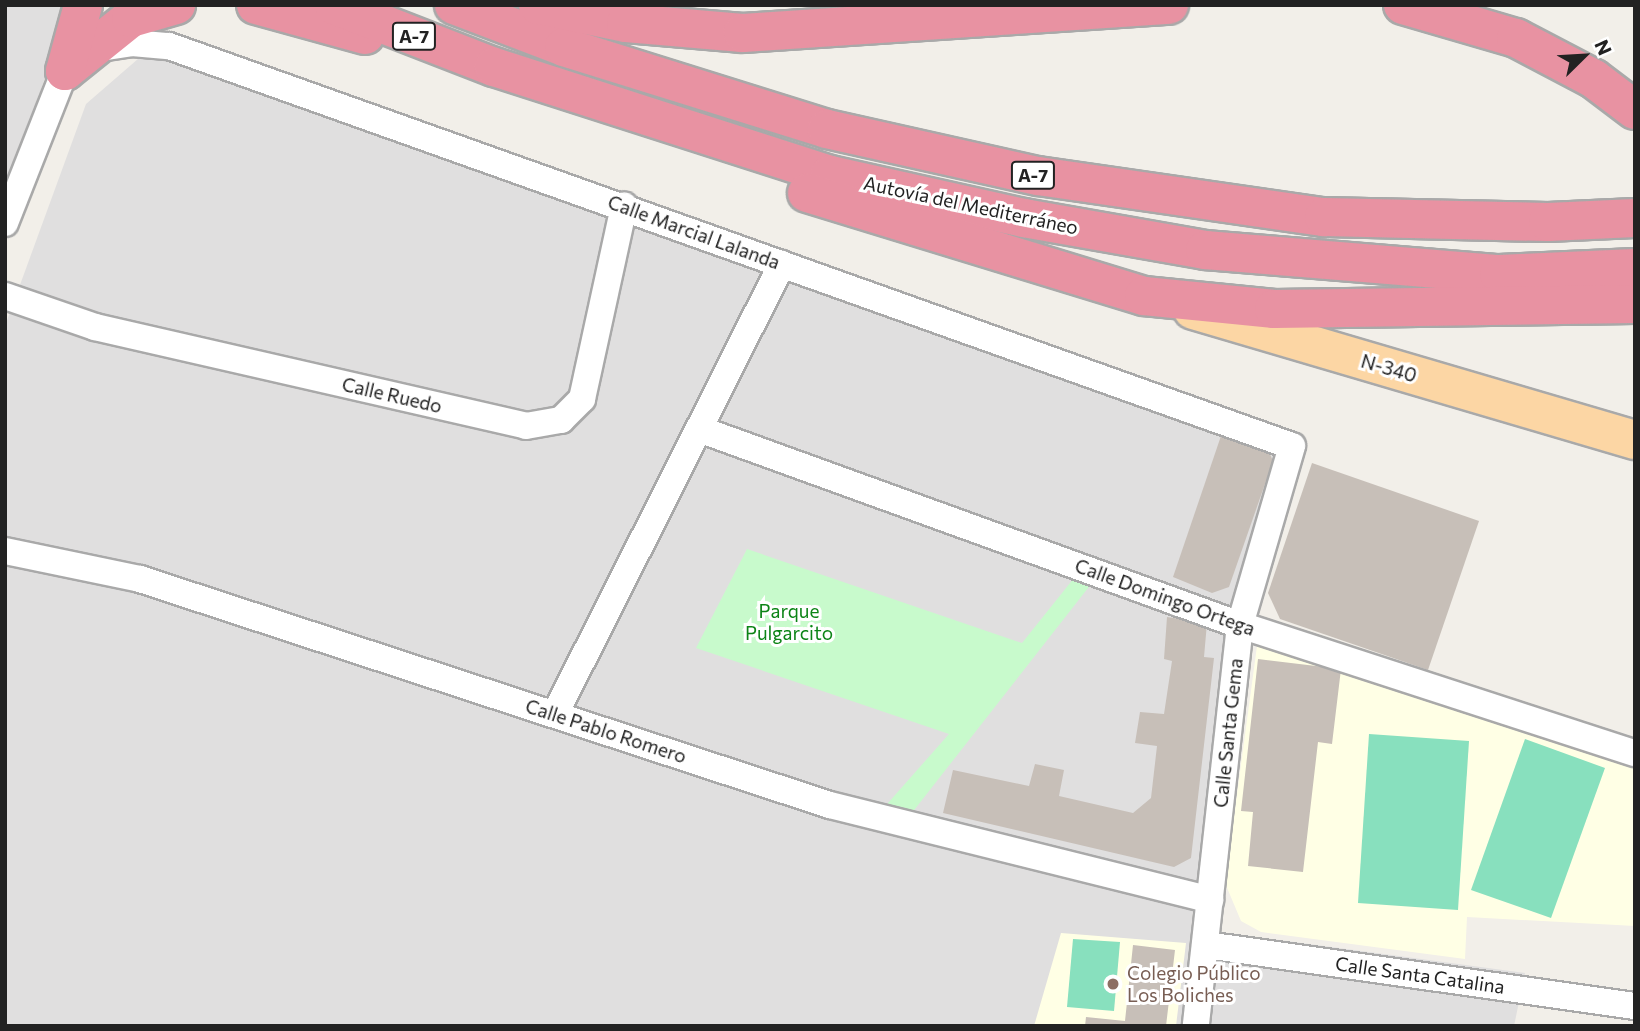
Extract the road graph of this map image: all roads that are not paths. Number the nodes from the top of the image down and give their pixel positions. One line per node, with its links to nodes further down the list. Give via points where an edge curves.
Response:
1 (83, 5): 12 (highway)
2 (176, 5): 12 (highway, via 131,18)
3 (256, 5): 11 (highway, via 352,35)
4 (334, 5): 11 (highway, Autovía del Mediterráneo / A-7)
5 (454, 5): 17 (highway, A-7, via 564,47 827,129 1038,176 1324,217 1548,222)
6 (538, 5): 10 (highway)
7 (580, 5): 10 (highway)
8 (1169, 5): 10 (highway, via 743,33)
9 (1403, 5): 14 (highway, via 1517,37 1594,79)
10 (625, 23)
11 (413, 36): 13 (highway, Autovía del Mediterráneo / A-7)
12 (78, 60): 15 (street); 16 (street, Calle Marcial Lalanda, via 132,43 169,46)
13 (494, 67): 20 (highway, Autovía del Mediterráneo / A-7, via 830,175 1024,218 1192,248 1499,274); 22 (highway, via 624,135)
14 (1635, 110)
15 (16, 158): 18 (street)
16 (624, 206): 19 (street, Calle Marcial Lalanda); 21 (street, Calle Ruedo, via 582,399 561,420 526,426 94,327)
17 (1635, 218)
18 (5, 223)
19 (782, 264): 24 (street); 26 (street, Calle Marcial Lalanda)
20 (1635, 268)
21 (5, 296)
22 (1144, 296): 23 (highway, via 1274,309); 25 (main road, N-340)
23 (1635, 304)
24 (699, 429): 28 (street, Calle Domingo Ortega); 29 (street)
25 (1635, 440)
26 (1292, 446): 28 (street, Calle Santa Gema)
27 (5, 551): 29 (street, Calle Pablo Romero, via 140,579)
28 (1240, 625): 30 (street, Calle Domingo Ortega); 31 (street, Calle Santa Gema)
29 (555, 714): 31 (street, Calle Pablo Romero, via 830,805)
30 (1635, 753)
31 (1210, 900): 32 (street, Calle Santa Gema)
32 (1206, 945): 33 (street, Calle Santa Catalina); 34 (street, Calle Santa Gema)
33 (1635, 1006)
34 (1196, 1026)

